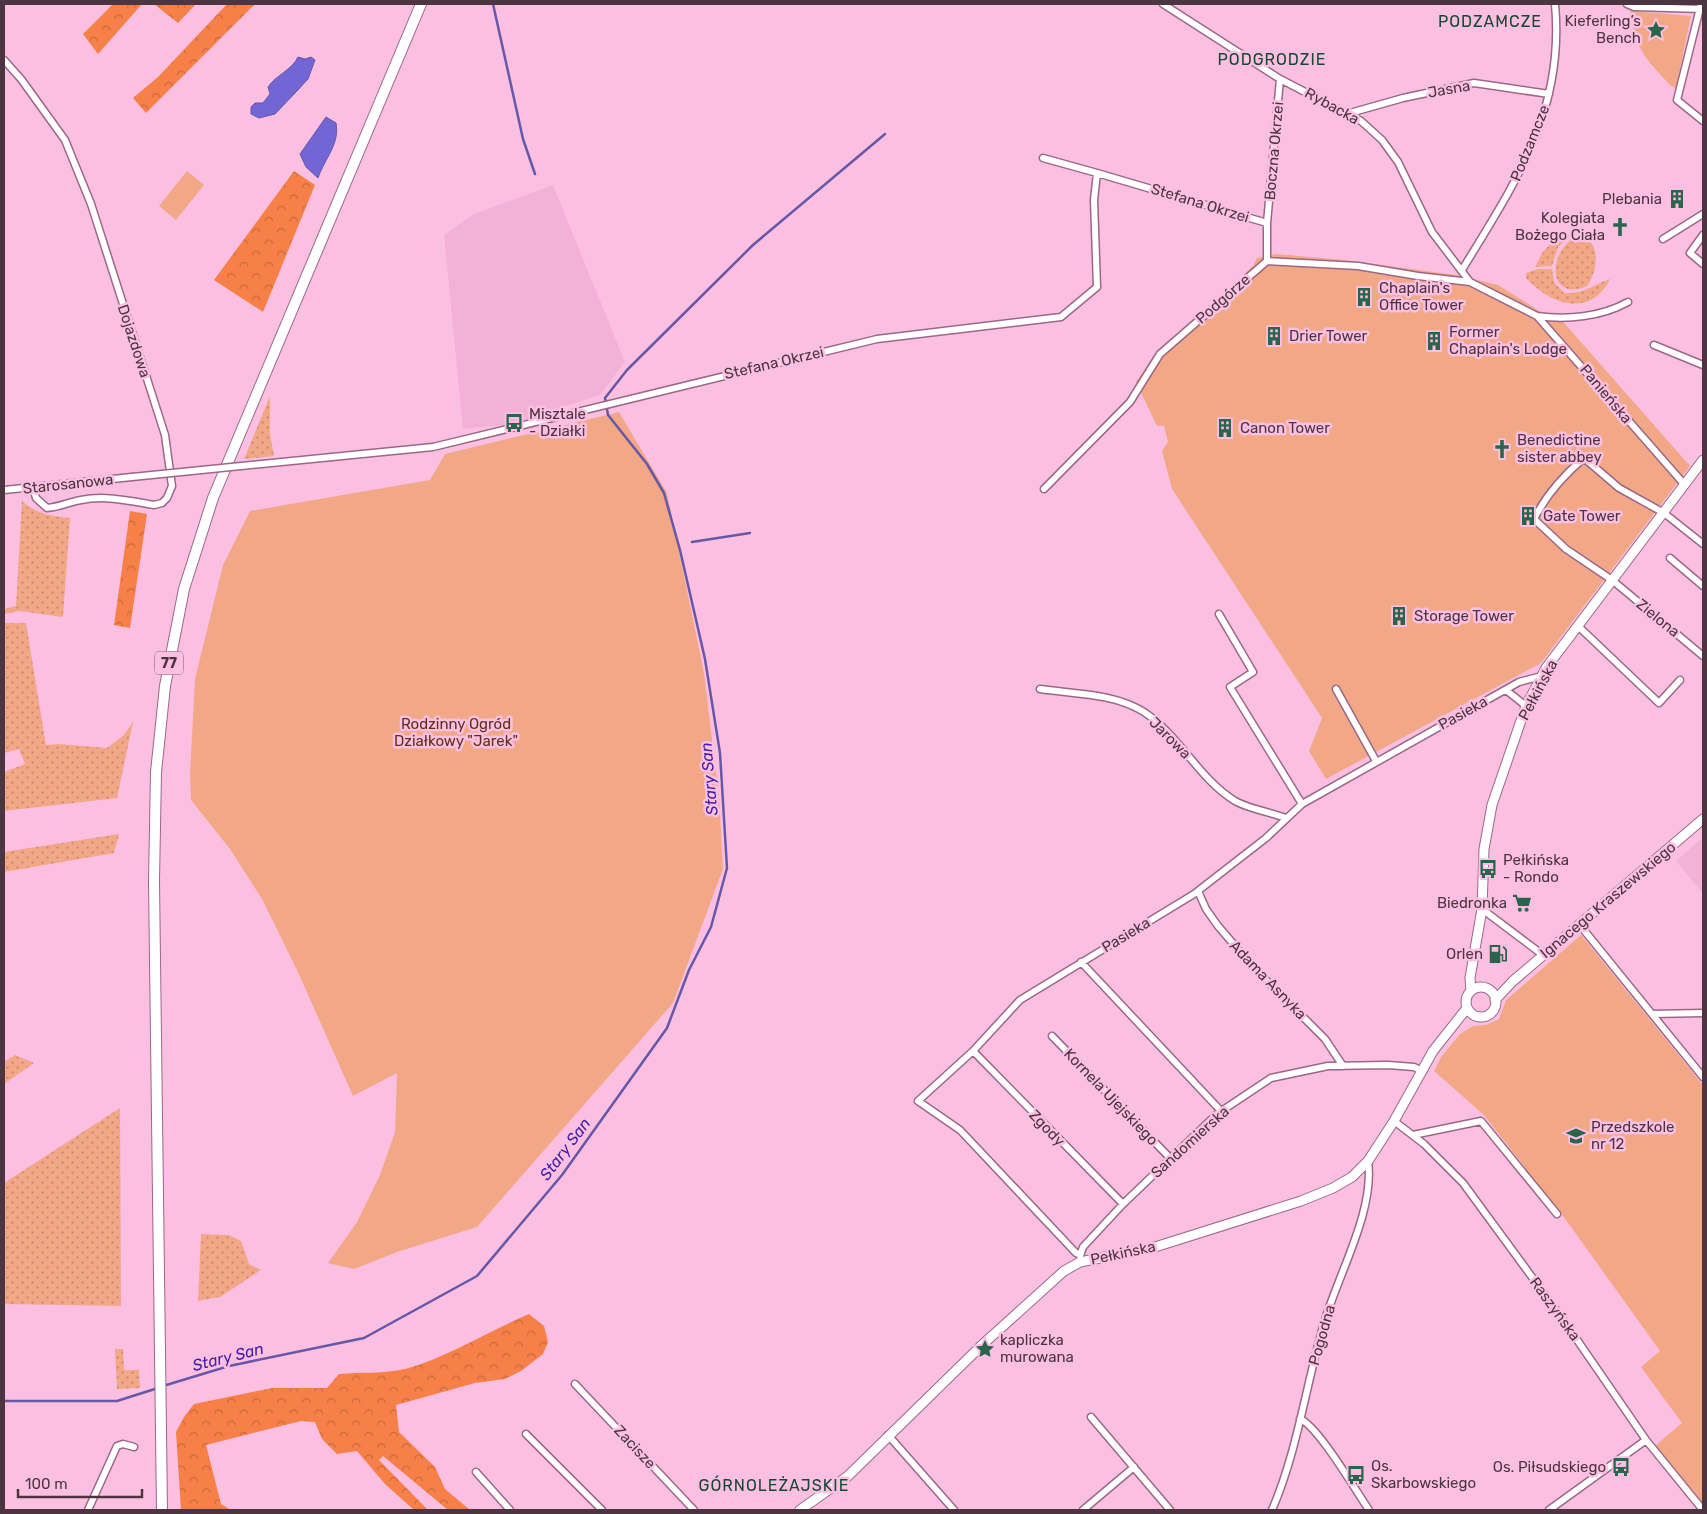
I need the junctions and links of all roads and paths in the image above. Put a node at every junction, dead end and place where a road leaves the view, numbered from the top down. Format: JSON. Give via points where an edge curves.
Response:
{"nodes":[{"id":1,"x":421,"y":4,"type":"edge"},
{"id":2,"x":1163,"y":4,"type":"edge"},
{"id":3,"x":1555,"y":4,"type":"edge"},
{"id":4,"x":1628,"y":5,"type":"edge"},
{"id":5,"x":1702,"y":7,"type":"edge"},
{"id":6,"x":4,"y":60,"type":"edge"},
{"id":7,"x":1280,"y":79,"type":"junction"},
{"id":8,"x":1549,"y":94,"type":"junction"},
{"id":9,"x":1350,"y":113,"type":"junction"},
{"id":10,"x":1703,"y":120,"type":"edge"},
{"id":11,"x":1043,"y":158,"type":"dead end"},
{"id":12,"x":1097,"y":173,"type":"junction"},
{"id":13,"x":1703,"y":214,"type":"edge"},
{"id":14,"x":1267,"y":223,"type":"junction"},
{"id":15,"x":1703,"y":235,"type":"edge"},
{"id":16,"x":1664,"y":239,"type":"dead end"},
{"id":17,"x":1267,"y":260,"type":"junction"},
{"id":18,"x":1703,"y":264,"type":"edge"},
{"id":19,"x":1462,"y":270,"type":"junction"},
{"id":20,"x":1470,"y":282,"type":"junction"},
{"id":21,"x":1628,"y":302,"type":"dead end"},
{"id":22,"x":1537,"y":316,"type":"junction"},
{"id":23,"x":1654,"y":345,"type":"dead end"},
{"id":24,"x":1703,"y":365,"type":"edge"},
{"id":25,"x":332,"y":457,"type":"joint"},
{"id":26,"x":1703,"y":460,"type":"edge"},
{"id":27,"x":1684,"y":484,"type":"junction"},
{"id":28,"x":34,"y":487,"type":"junction"},
{"id":29,"x":1044,"y":489,"type":"dead end"},
{"id":30,"x":4,"y":490,"type":"edge"},
{"id":31,"x":1664,"y":513,"type":"junction"},
{"id":32,"x":1703,"y":544,"type":"edge"},
{"id":33,"x":1670,"y":558,"type":"dead end"},
{"id":34,"x":1612,"y":580,"type":"junction"},
{"id":35,"x":1703,"y":586,"type":"edge"},
{"id":36,"x":1218,"y":614,"type":"dead end"},
{"id":37,"x":1578,"y":626,"type":"junction"},
{"id":38,"x":1703,"y":656,"type":"edge"},
{"id":39,"x":1542,"y":676,"type":"junction"},
{"id":40,"x":1680,"y":680,"type":"dead end"},
{"id":41,"x":1040,"y":689,"type":"dead end"},
{"id":42,"x":1336,"y":689,"type":"dead end"},
{"id":43,"x":1506,"y":690,"type":"junction"},
{"id":44,"x":1526,"y":706,"type":"junction"},
{"id":45,"x":1376,"y":761,"type":"junction"},
{"id":46,"x":1302,"y":804,"type":"junction"},
{"id":47,"x":1286,"y":818,"type":"junction"},
{"id":48,"x":1703,"y":819,"type":"edge"},
{"id":49,"x":1198,"y":891,"type":"junction"},
{"id":50,"x":1482,"y":909,"type":"junction"},
{"id":51,"x":1579,"y":924,"type":"junction"},
{"id":52,"x":1543,"y":955,"type":"junction"},
{"id":53,"x":1081,"y":962,"type":"junction"},
{"id":54,"x":1473,"y":963,"type":"junction"},
{"id":55,"x":1513,"y":981,"type":"junction"},
{"id":56,"x":1481,"y":988,"type":"junction"},
{"id":57,"x":1471,"y":991,"type":"junction"},
{"id":58,"x":1491,"y":991,"type":"junction"},
{"id":59,"x":1495,"y":1000,"type":"junction"},
{"id":60,"x":1467,"y":1008,"type":"junction"},
{"id":61,"x":1703,"y":1013,"type":"edge"},
{"id":62,"x":1652,"y":1014,"type":"junction"},
{"id":63,"x":1474,"y":1016,"type":"junction"},
{"id":64,"x":1451,"y":1031,"type":"junction"},
{"id":65,"x":1052,"y":1036,"type":"dead end"},
{"id":66,"x":973,"y":1051,"type":"junction"},
{"id":67,"x":1342,"y":1066,"type":"junction"},
{"id":68,"x":1422,"y":1071,"type":"junction"},
{"id":69,"x":1703,"y":1077,"type":"edge"},
{"id":70,"x":1221,"y":1112,"type":"junction"},
{"id":71,"x":1394,"y":1121,"type":"junction"},
{"id":72,"x":1413,"y":1135,"type":"junction"},
{"id":73,"x":1170,"y":1158,"type":"junction"},
{"id":74,"x":1368,"y":1161,"type":"junction"},
{"id":75,"x":1124,"y":1204,"type":"junction"},
{"id":76,"x":1557,"y":1214,"type":"dead end"},
{"id":77,"x":1080,"y":1258,"type":"junction"},
{"id":78,"x":575,"y":1384,"type":"dead end"},
{"id":79,"x":1091,"y":1417,"type":"dead end"},
{"id":80,"x":1300,"y":1419,"type":"junction"},
{"id":81,"x":526,"y":1434,"type":"dead end"},
{"id":82,"x":888,"y":1435,"type":"junction"},
{"id":83,"x":1646,"y":1440,"type":"junction"},
{"id":84,"x":134,"y":1446,"type":"dead end"},
{"id":85,"x":1134,"y":1467,"type":"junction"},
{"id":86,"x":476,"y":1472,"type":"dead end"},
{"id":87,"x":88,"y":1510,"type":"edge"},
{"id":88,"x":162,"y":1510,"type":"edge"},
{"id":89,"x":510,"y":1510,"type":"edge"},
{"id":90,"x":602,"y":1510,"type":"edge"},
{"id":91,"x":694,"y":1510,"type":"edge"},
{"id":92,"x":800,"y":1510,"type":"edge"},
{"id":93,"x":954,"y":1510,"type":"edge"},
{"id":94,"x":1083,"y":1510,"type":"edge"},
{"id":95,"x":1170,"y":1510,"type":"edge"},
{"id":96,"x":1272,"y":1510,"type":"edge"},
{"id":97,"x":1369,"y":1510,"type":"edge"},
{"id":98,"x":1549,"y":1510,"type":"edge"},
{"id":99,"x":1703,"y":1510,"type":"edge"}],
"edges":[{"from":1,"to":88,"type":"main road","number":"77","via":[[228,458],[196,548],[172,645],[160,727],[154,817]]},
{"from":2,"to":7,"type":"street","name":"Rybacka"},
{"from":3,"to":8,"type":"street","name":"Podzamcze","via":[[1555,71]]},
{"from":4,"to":5,"type":"street","via":[[1689,10]]},
{"from":5,"to":10,"type":"street","via":[[1693,29],[1677,100]]},
{"from":6,"to":28,"type":"street","name":"Dojazdowa","via":[[65,140],[91,204],[164,435],[172,486],[167,498],[154,505],[103,498],[82,500],[58,508],[47,508],[36,498]]},
{"from":7,"to":9,"type":"street","name":"Rybacka"},
{"from":7,"to":14,"type":"street","name":"Boczna Okrzei"},
{"from":8,"to":9,"type":"street","name":"Jasna","via":[[1474,83]]},
{"from":8,"to":19,"type":"street","name":"Podzamcze","via":[[1517,180]]},
{"from":9,"to":19,"type":"street","name":"Rybacka","via":[[1382,140],[1398,162],[1432,232]]},
{"from":11,"to":12,"type":"street","name":"Stefana Okrzei"},
{"from":12,"to":14,"type":"street","name":"Stefana Okrzei"},
{"from":12,"to":25,"type":"street","name":"Stefana Okrzei","via":[[1094,200],[1097,287],[1061,317],[877,339],[433,447]]},
{"from":13,"to":16,"type":"street"},
{"from":14,"to":17,"type":"street","name":"Stefana Okrzei"},
{"from":15,"to":18,"type":"street","via":[[1690,253]]},
{"from":17,"to":20,"type":"street","via":[[1358,266]]},
{"from":17,"to":29,"type":"street","name":"Podgórze","via":[[1160,354],[1130,402]]},
{"from":19,"to":20,"type":"street","name":"Rybacka"},
{"from":20,"to":22,"type":"street","name":"Panieńska"},
{"from":21,"to":22,"type":"street","via":[[1615,309],[1558,319]]},
{"from":22,"to":27,"type":"street","name":"Panieńska"},
{"from":23,"to":24,"type":"street"},
{"from":25,"to":28,"type":"street","name":"Starosanowa","bridge":true},
{"from":26,"to":27,"type":"street","name":"Pełkińska"},
{"from":27,"to":31,"type":"street","name":"Pełkińska"},
{"from":28,"to":30,"type":"street","name":"Starosanowa"},
{"from":31,"to":32,"type":"street"},
{"from":31,"to":34,"type":"street","name":"Pełkińska"},
{"from":31,"to":34,"type":"street","name":"Zielona","via":[[1619,488],[1584,458],[1543,502],[1534,519],[1566,549]]},
{"from":33,"to":35,"type":"street"},
{"from":34,"to":37,"type":"street","name":"Pełkińska"},
{"from":34,"to":38,"type":"street","name":"Zielona"},
{"from":36,"to":46,"type":"street","via":[[1252,672],[1230,686]]},
{"from":37,"to":39,"type":"street","name":"Pełkińska"},
{"from":37,"to":40,"type":"street","via":[[1659,703]]},
{"from":39,"to":43,"type":"street","name":"Pasieka","via":[[1519,682]]},
{"from":39,"to":44,"type":"street","name":"Pełkińska"},
{"from":41,"to":47,"type":"street","name":"Jarowa","via":[[1111,698],[1143,712],[1160,724],[1236,801]]},
{"from":42,"to":45,"type":"street"},
{"from":43,"to":44,"type":"street"},
{"from":43,"to":45,"type":"street","name":"Pasieka"},
{"from":44,"to":50,"type":"street","name":"Pełkińska","via":[[1492,805],[1484,849]]},
{"from":45,"to":46,"type":"street","name":"Pasieka"},
{"from":46,"to":47,"type":"street","name":"Pasieka"},
{"from":47,"to":49,"type":"street","name":"Pasieka","via":[[1266,838]]},
{"from":48,"to":51,"type":"street","name":"Ignacego Kraszewskiego"},
{"from":49,"to":53,"type":"street","name":"Pasieka"},
{"from":49,"to":67,"type":"street","name":"Adama Asnyka","via":[[1218,926],[1255,969],[1325,1039]]},
{"from":50,"to":52,"type":"street"},
{"from":50,"to":54,"type":"street","name":"Pełkińska"},
{"from":51,"to":52,"type":"street","name":"Ignacego Kraszewskiego"},
{"from":51,"to":62,"type":"street"},
{"from":52,"to":55,"type":"street","name":"Ignacego Kraszewskiego"},
{"from":53,"to":66,"type":"street","name":"Pasieka","via":[[1020,1000]]},
{"from":53,"to":70,"type":"street"},
{"from":54,"to":56,"type":"street","name":"Pełkińska"},
{"from":54,"to":57,"type":"street","name":"Pełkińska"},
{"from":55,"to":58,"type":"street","name":"Ignacego Kraszewskiego"},
{"from":55,"to":59,"type":"street","name":"Ignacego Kraszewskiego"},
{"from":56,"to":57,"type":"street"},
{"from":56,"to":58,"type":"street"},
{"from":57,"to":60,"type":"street","via":[[1466,998]]},
{"from":58,"to":59,"type":"street"},
{"from":59,"to":63,"type":"street","via":[[1490,1014]]},
{"from":60,"to":63,"type":"street"},
{"from":60,"to":64,"type":"street","name":"Pełkińska"},
{"from":61,"to":62,"type":"street"},
{"from":62,"to":69,"type":"street"},
{"from":63,"to":64,"type":"street","name":"Pełkińska"},
{"from":64,"to":68,"type":"street","name":"Pełkińska","via":[[1433,1051]]},
{"from":65,"to":73,"type":"street","name":"Kornela Ujejskiego"},
{"from":66,"to":75,"type":"street","name":"Zgody"},
{"from":66,"to":77,"type":"street","name":"Pasieka","via":[[918,1101],[960,1130]]},
{"from":67,"to":68,"type":"street","name":"Sandomierska","via":[[1388,1065],[1414,1067]]},
{"from":67,"to":70,"type":"street","name":"Sandomierska","via":[[1271,1078]]},
{"from":68,"to":71,"type":"street","name":"Pełkińska"},
{"from":70,"to":73,"type":"street","name":"Sandomierska"},
{"from":71,"to":72,"type":"street","name":"Raszyńska"},
{"from":71,"to":74,"type":"street","name":"Pełkińska"},
{"from":72,"to":76,"type":"street","via":[[1481,1120]]},
{"from":72,"to":83,"type":"street","name":"Raszyńska","via":[[1463,1183]]},
{"from":73,"to":75,"type":"street","name":"Sandomierska"},
{"from":74,"to":77,"type":"street","name":"Pełkińska","via":[[1352,1177],[1301,1201],[1155,1248]]},
{"from":74,"to":80,"type":"street","name":"Pogodna","via":[[1368,1199],[1325,1320]]},
{"from":75,"to":77,"type":"street","name":"Sandomierska","via":[[1083,1247]]},
{"from":77,"to":82,"type":"street","name":"Pełkińska","via":[[1043,1288]]},
{"from":78,"to":91,"type":"street","name":"Zacisze"},
{"from":79,"to":85,"type":"street"},
{"from":80,"to":96,"type":"street","name":"Pogodna","via":[[1290,1461]]},
{"from":80,"to":97,"type":"street","via":[[1318,1436]]},
{"from":81,"to":90,"type":"street"},
{"from":82,"to":92,"type":"street","name":"Pełkińska","via":[[848,1476]]},
{"from":82,"to":93,"type":"street"},
{"from":83,"to":98,"type":"street"},
{"from":83,"to":99,"type":"street","name":"Raszyńska"},
{"from":84,"to":87,"type":"street","via":[[117,1446]]},
{"from":85,"to":94,"type":"street"},
{"from":85,"to":95,"type":"street"},
{"from":86,"to":89,"type":"street"}]}
